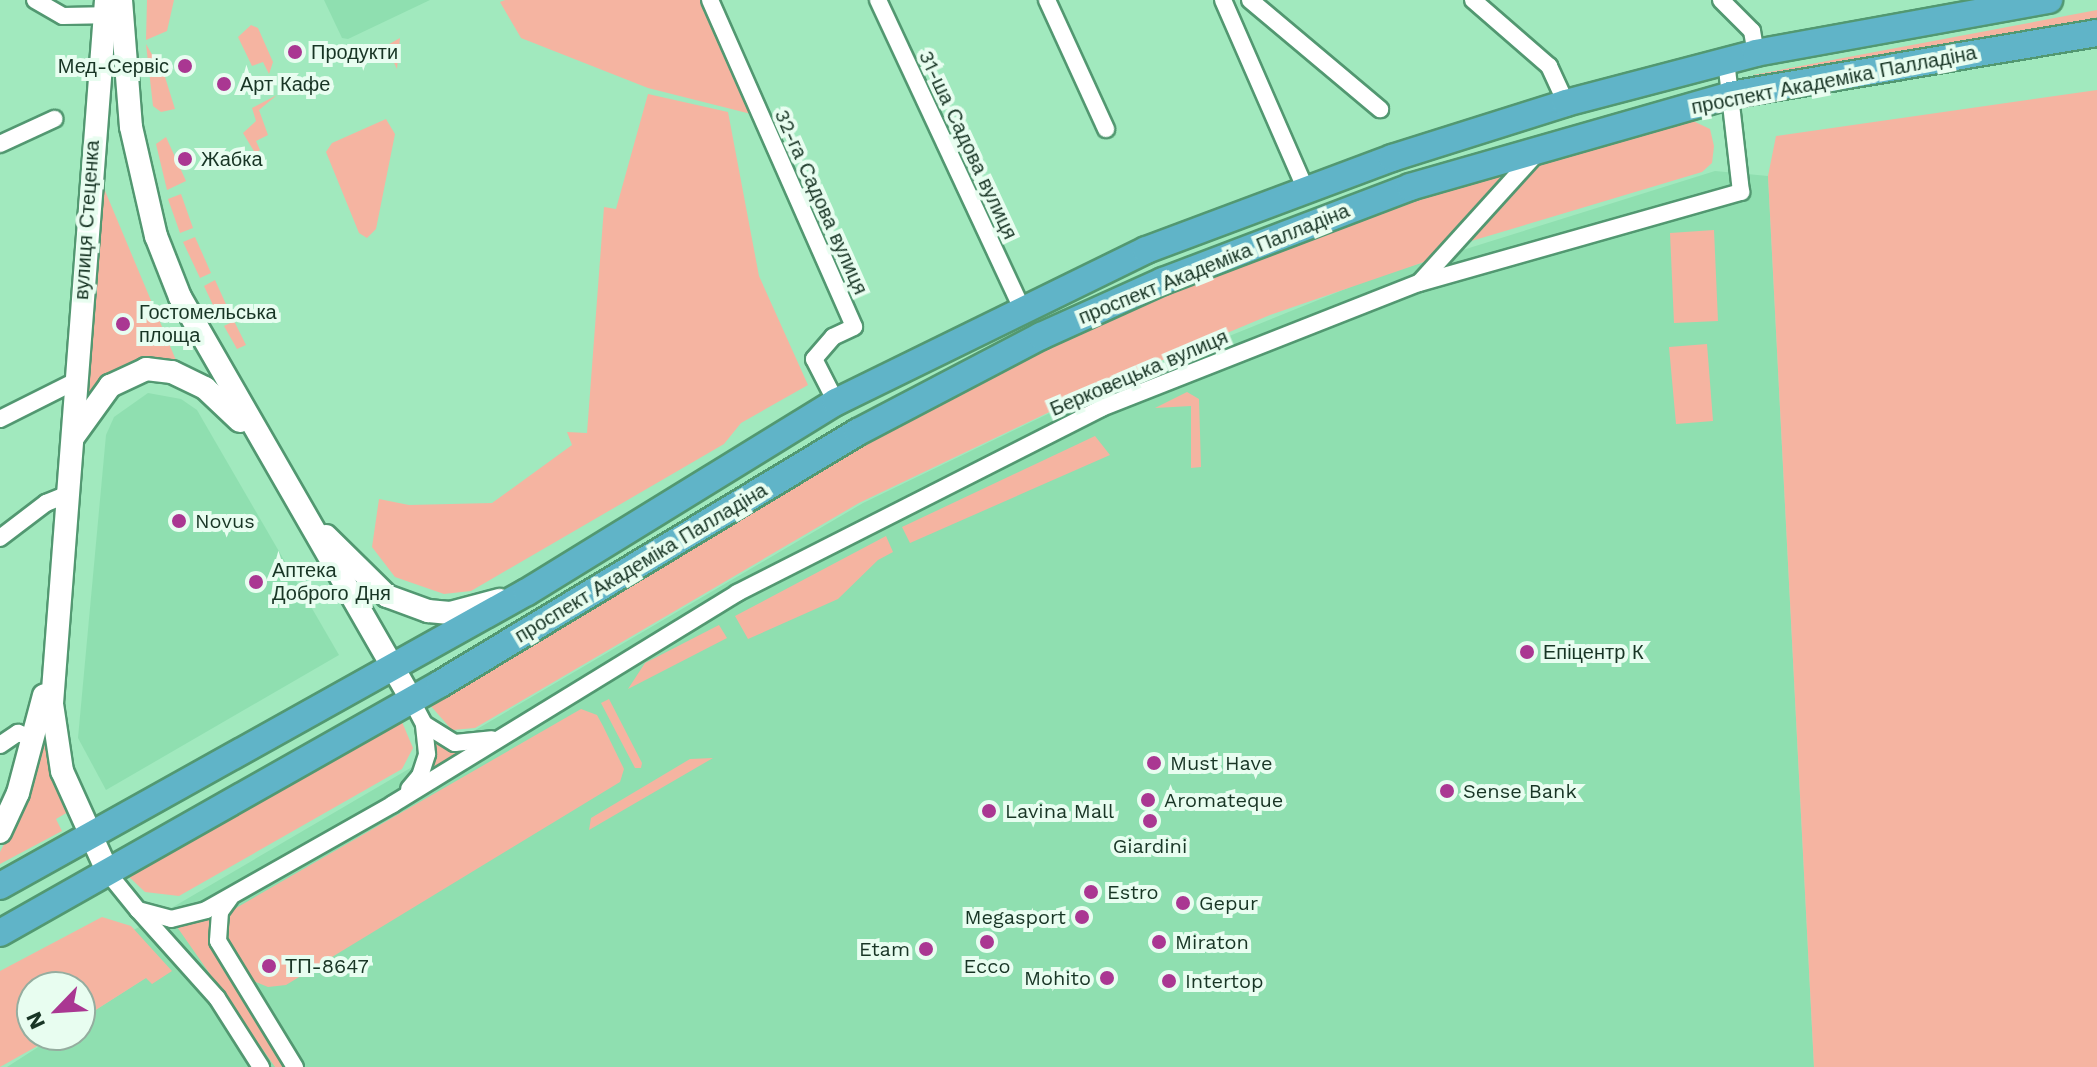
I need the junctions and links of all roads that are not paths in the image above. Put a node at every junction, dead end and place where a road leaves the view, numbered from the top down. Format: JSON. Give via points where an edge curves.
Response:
{"nodes":[{"id":1,"x":35,"y":0,"type":"edge"},
{"id":2,"x":121,"y":0,"type":"edge"},
{"id":3,"x":710,"y":0,"type":"edge"},
{"id":4,"x":878,"y":0,"type":"edge"},
{"id":5,"x":1047,"y":0,"type":"edge"},
{"id":6,"x":1223,"y":0,"type":"edge"},
{"id":7,"x":1250,"y":0,"type":"edge"},
{"id":8,"x":1473,"y":0,"type":"edge"},
{"id":9,"x":1721,"y":0,"type":"edge"},
{"id":10,"x":2049,"y":0,"type":"edge"},
{"id":11,"x":104,"y":7,"type":"edge"},
{"id":12,"x":2097,"y":33,"type":"edge"},
{"id":13,"x":1756,"y":53,"type":"junction"},
{"id":14,"x":1726,"y":61,"type":"junction"},
{"id":15,"x":1730,"y":95,"type":"junction"},
{"id":16,"x":1566,"y":103,"type":"junction"},
{"id":17,"x":1380,"y":109,"type":"dead end"},
{"id":18,"x":54,"y":119,"type":"dead end"},
{"id":19,"x":1106,"y":129,"type":"dead end"},
{"id":20,"x":0,"y":144,"type":"edge"},
{"id":21,"x":1543,"y":146,"type":"junction"},
{"id":22,"x":1305,"y":188,"type":"junction"},
{"id":23,"x":1419,"y":283,"type":"junction"},
{"id":24,"x":1021,"y":307,"type":"junction"},
{"id":25,"x":76,"y":381,"type":"junction"},
{"id":26,"x":836,"y":402,"type":"junction"},
{"id":27,"x":0,"y":419,"type":"edge"},
{"id":28,"x":256,"y":438,"type":"junction"},
{"id":29,"x":71,"y":440,"type":"junction"},
{"id":30,"x":66,"y":495,"type":"junction"},
{"id":31,"x":295,"y":503,"type":"junction"},
{"id":32,"x":0,"y":538,"type":"edge"},
{"id":33,"x":527,"y":592,"type":"junction"},
{"id":34,"x":54,"y":668,"type":"junction"},
{"id":35,"x":393,"y":669,"type":"junction"},
{"id":36,"x":418,"y":713,"type":"junction"},
{"id":37,"x":509,"y":734,"type":"junction"},
{"id":38,"x":35,"y":739,"type":"junction"},
{"id":39,"x":0,"y":745,"type":"edge"},
{"id":40,"x":393,"y":804,"type":"junction"},
{"id":41,"x":0,"y":832,"type":"edge"},
{"id":42,"x":89,"y":836,"type":"junction"},
{"id":43,"x":108,"y":873,"type":"junction"},
{"id":44,"x":0,"y":886,"type":"edge"},
{"id":45,"x":233,"y":895,"type":"junction"},
{"id":46,"x":138,"y":910,"type":"junction"},
{"id":47,"x":0,"y":933,"type":"edge"},
{"id":48,"x":261,"y":1067,"type":"edge"},
{"id":49,"x":295,"y":1067,"type":"edge"}],
"edges":[{"from":1,"to":11,"type":"street","via":[[63,16]]},
{"from":2,"to":28,"type":"main road","name":"вулиця Стеценка","via":[[131,127],[156,236],[180,297]]},
{"from":3,"to":26,"type":"street","name":"32-га Садова вулиця","via":[[854,327],[833,337],[814,359]]},
{"from":4,"to":24,"type":"street","name":"31-ша Садова вулиця"},
{"from":5,"to":19,"type":"street"},
{"from":6,"to":22,"type":"street"},
{"from":7,"to":17,"type":"street"},
{"from":8,"to":16,"type":"street","via":[[1549,66]]},
{"from":9,"to":13,"type":"street","via":[[1752,31]]},
{"from":10,"to":13,"type":"highway","name":"проспект Академіка Палладіна"},
{"from":11,"to":25,"type":"main road","name":"вулиця Стеценка"},
{"from":12,"to":15,"type":"highway","name":"проспект Академіка Палладіна"},
{"from":13,"to":14,"type":"highway","name":"проспект Академіка Палладіна"},
{"from":14,"to":15,"type":"street"},
{"from":14,"to":16,"type":"highway","name":"проспект Академіка Палладіна"},
{"from":15,"to":21,"type":"highway","name":"проспект Академіка Палладіна"},
{"from":15,"to":23,"type":"street","name":"Берковецька вулиця","via":[[1741,192]]},
{"from":16,"to":22,"type":"highway","name":"проспект Академіка Палладіна"},
{"from":18,"to":20,"type":"street"},
{"from":21,"to":23,"type":"street"},
{"from":21,"to":36,"type":"highway","name":"проспект Академіка Палладіна","via":[[1314,222],[1041,336],[858,432]]},
{"from":22,"to":24,"type":"highway","name":"проспект Академіка Палладіна","via":[[1146,250]]},
{"from":23,"to":37,"type":"street","name":"Берковецька вулиця","via":[[1088,415],[737,593]]},
{"from":24,"to":26,"type":"highway","name":"проспект Академіка Палладіна"},
{"from":25,"to":27,"type":"street"},
{"from":25,"to":29,"type":"main road","name":"вулиця Стеценка"},
{"from":26,"to":33,"type":"highway","name":"проспект Академіка Палладіна"},
{"from":28,"to":29,"type":"main road","via":[[205,388],[172,372],[146,369],[110,386]]},
{"from":28,"to":31,"type":"main road"},
{"from":29,"to":30,"type":"main road"},
{"from":30,"to":32,"type":"street"},
{"from":30,"to":34,"type":"main road"},
{"from":31,"to":33,"type":"main road","via":[[387,596],[450,613]]},
{"from":31,"to":35,"type":"main road"},
{"from":33,"to":35,"type":"highway","name":"проспект Академіка Палладіна"},
{"from":34,"to":38,"type":"main road"},
{"from":34,"to":42,"type":"main road","via":[[54,730],[62,771]]},
{"from":35,"to":36,"type":"main road"},
{"from":35,"to":42,"type":"highway"},
{"from":36,"to":37,"type":"street","name":"Берковецька вулиця","via":[[445,739],[465,744]]},
{"from":36,"to":40,"type":"street","name":"Берковецька вулиця","via":[[424,767]]},
{"from":36,"to":43,"type":"highway"},
{"from":37,"to":40,"type":"street","name":"Берковецька вулиця"},
{"from":38,"to":39,"type":"street","via":[[18,733]]},
{"from":38,"to":41,"type":"main road"},
{"from":40,"to":45,"type":"street","name":"Берковецька вулиця"},
{"from":42,"to":43,"type":"main road"},
{"from":42,"to":44,"type":"highway"},
{"from":43,"to":46,"type":"street"},
{"from":43,"to":47,"type":"highway"},
{"from":45,"to":46,"type":"street","name":"Берковецька вулиця","via":[[186,917]]},
{"from":45,"to":49,"type":"street","via":[[220,912],[218,941]]},
{"from":46,"to":48,"type":"street","via":[[217,998]]}]}
